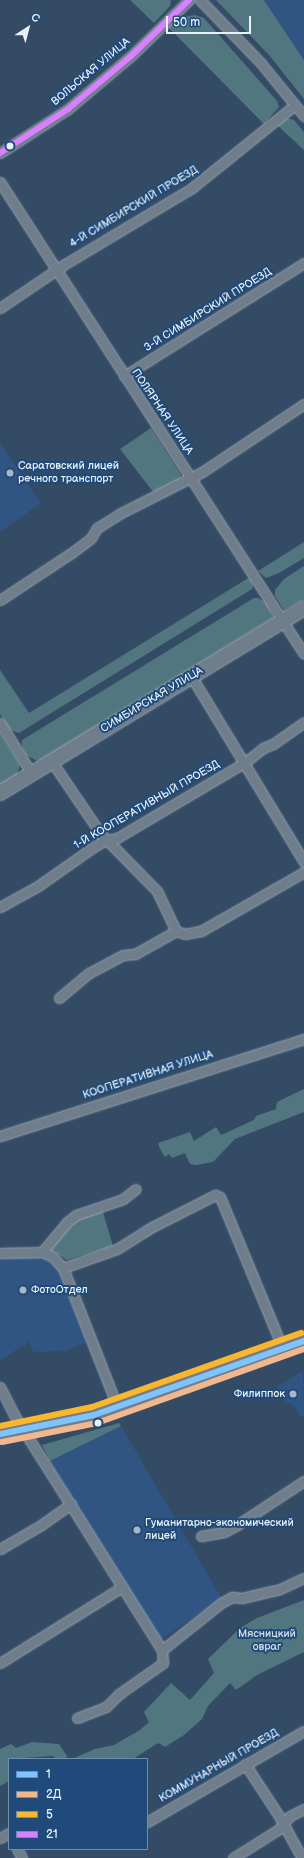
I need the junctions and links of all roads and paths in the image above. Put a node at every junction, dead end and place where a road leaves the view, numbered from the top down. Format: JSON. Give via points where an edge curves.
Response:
{"nodes":[{"id":1,"x":189,"y":0,"type":"edge"},
{"id":2,"x":200,"y":0,"type":"edge"},
{"id":3,"x":295,"y":105,"type":"junction"},
{"id":4,"x":304,"y":116,"type":"edge"},
{"id":5,"x":0,"y":153,"type":"edge"},
{"id":6,"x":0,"y":182,"type":"edge"},
{"id":7,"x":304,"y":263,"type":"edge"},
{"id":8,"x":55,"y":271,"type":"junction"},
{"id":9,"x":0,"y":308,"type":"edge"},
{"id":10,"x":124,"y":376,"type":"junction"},
{"id":11,"x":304,"y":404,"type":"edge"},
{"id":12,"x":190,"y":477,"type":"junction"},
{"id":13,"x":0,"y":600,"type":"edge"},
{"id":14,"x":304,"y":608,"type":"edge"},
{"id":15,"x":282,"y":622,"type":"junction"},
{"id":16,"x":304,"y":654,"type":"edge"},
{"id":17,"x":191,"y":676,"type":"junction"},
{"id":18,"x":0,"y":722,"type":"edge"},
{"id":19,"x":304,"y":722,"type":"edge"},
{"id":20,"x":52,"y":762,"type":"junction"},
{"id":21,"x":244,"y":762,"type":"junction"},
{"id":22,"x":32,"y":774,"type":"junction"},
{"id":23,"x":0,"y":793,"type":"edge"},
{"id":24,"x":106,"y":840,"type":"junction"},
{"id":25,"x":304,"y":862,"type":"edge"},
{"id":26,"x":304,"y":872,"type":"edge"},
{"id":27,"x":0,"y":908,"type":"edge"},
{"id":28,"x":176,"y":931,"type":"junction"},
{"id":29,"x":59,"y":998,"type":"dead end"},
{"id":30,"x":304,"y":1039,"type":"edge"},
{"id":31,"x":0,"y":1136,"type":"edge"},
{"id":32,"x":136,"y":1189,"type":"dead end"},
{"id":33,"x":42,"y":1252,"type":"junction"},
{"id":34,"x":0,"y":1253,"type":"edge"},
{"id":35,"x":63,"y":1268,"type":"junction"},
{"id":36,"x":304,"y":1341,"type":"edge"},
{"id":37,"x":283,"y":1349,"type":"junction"},
{"id":38,"x":0,"y":1387,"type":"edge"},
{"id":39,"x":118,"y":1408,"type":"junction"},
{"id":40,"x":23,"y":1428,"type":"junction"},
{"id":41,"x":0,"y":1434,"type":"edge"},
{"id":42,"x":304,"y":1481,"type":"edge"},
{"id":43,"x":71,"y":1504,"type":"junction"},
{"id":44,"x":201,"y":1536,"type":"dead end"},
{"id":45,"x":0,"y":1549,"type":"edge"},
{"id":46,"x":304,"y":1578,"type":"edge"},
{"id":47,"x":122,"y":1587,"type":"junction"},
{"id":48,"x":162,"y":1650,"type":"junction"},
{"id":49,"x":0,"y":1663,"type":"edge"},
{"id":50,"x":76,"y":1718,"type":"dead end"},
{"id":51,"x":304,"y":1731,"type":"edge"},
{"id":52,"x":245,"y":1764,"type":"junction"},
{"id":53,"x":304,"y":1809,"type":"edge"},
{"id":54,"x":148,"y":1821,"type":"edge"},
{"id":55,"x":283,"y":1822,"type":"junction"},
{"id":56,"x":233,"y":1858,"type":"edge"},
{"id":57,"x":302,"y":1858,"type":"edge"}],
"edges":[{"from":1,"to":5,"type":"street","name":"ВОЛЬСКАЯ УЛИЦА","via":[[131,56],[68,109]]},
{"from":2,"to":3,"type":"street","via":[[260,62]]},
{"from":3,"to":4,"type":"street"},
{"from":3,"to":8,"type":"street","name":"4-Й СИМБИРСКИЙ ПРОЕЗД","via":[[192,188]]},
{"from":6,"to":8,"type":"street","name":"ПОЛЯРНАЯ УЛИЦА"},
{"from":7,"to":10,"type":"street","name":"3-Й СИМБИРСКИЙ ПРОЕЗД"},
{"from":8,"to":9,"type":"street","name":"4-Й СИМБИРСКИЙ ПРОЕЗД"},
{"from":8,"to":10,"type":"street","name":"ПОЛЯРНАЯ УЛИЦА"},
{"from":10,"to":12,"type":"street","name":"ПОЛЯРНАЯ УЛИЦА"},
{"from":11,"to":12,"type":"street"},
{"from":12,"to":13,"type":"street","via":[[155,497],[145,498],[108,521],[74,551]]},
{"from":12,"to":15,"type":"street","name":"ПОЛЯРНАЯ УЛИЦА"},
{"from":14,"to":15,"type":"main road","name":"СИМБИРСКАЯ УЛИЦА"},
{"from":15,"to":16,"type":"street","name":"ПОЛЯРНАЯ УЛИЦА"},
{"from":15,"to":17,"type":"main road","name":"СИМБИРСКАЯ УЛИЦА"},
{"from":17,"to":20,"type":"main road","name":"СИМБИРСКАЯ УЛИЦА"},
{"from":17,"to":21,"type":"street"},
{"from":18,"to":22,"type":"street"},
{"from":19,"to":21,"type":"street","name":"1-Й КООПЕРАТИВНЫЙ ПРОЕЗД"},
{"from":20,"to":22,"type":"main road","name":"СИМБИРСКАЯ УЛИЦА"},
{"from":20,"to":24,"type":"street"},
{"from":21,"to":24,"type":"street","name":"1-Й КООПЕРАТИВНЫЙ ПРОЕЗД","via":[[117,838]]},
{"from":21,"to":25,"type":"street"},
{"from":22,"to":23,"type":"main road","name":"СИМБИРСКАЯ УЛИЦА"},
{"from":24,"to":27,"type":"street","name":"1-Й КООПЕРАТИВНЫЙ ПРОЕЗД","via":[[38,886]]},
{"from":24,"to":28,"type":"street","via":[[157,891]]},
{"from":26,"to":28,"type":"street","via":[[201,931],[185,934]]},
{"from":28,"to":29,"type":"street","via":[[135,954],[123,955],[89,973]]},
{"from":30,"to":31,"type":"street","name":"КООПЕРАТИВНАЯ УЛИЦА"},
{"from":32,"to":33,"type":"street","via":[[123,1199],[76,1215]]},
{"from":33,"to":34,"type":"street"},
{"from":33,"to":35,"type":"street","via":[[53,1257]]},
{"from":35,"to":37,"type":"street","via":[[117,1249],[197,1203],[215,1196],[220,1197]]},
{"from":35,"to":39,"type":"street"},
{"from":36,"to":37,"type":"main road"},
{"from":37,"to":39,"type":"main road"},
{"from":38,"to":40,"type":"street"},
{"from":39,"to":40,"type":"main road"},
{"from":40,"to":41,"type":"main road"},
{"from":40,"to":43,"type":"street"},
{"from":42,"to":44,"type":"street","via":[[224,1532]]},
{"from":43,"to":45,"type":"street"},
{"from":43,"to":47,"type":"street"},
{"from":46,"to":48,"type":"street","via":[[261,1595],[232,1597]]},
{"from":47,"to":48,"type":"street"},
{"from":47,"to":49,"type":"street"},
{"from":48,"to":50,"type":"street","via":[[163,1662],[119,1694],[106,1707]]},
{"from":51,"to":52,"type":"street","name":"КОММУНАРНЫЙ ПРОЕЗД"},
{"from":52,"to":54,"type":"street","name":"КОММУНАРНЫЙ ПРОЕЗД"},
{"from":52,"to":55,"type":"street"},
{"from":53,"to":55,"type":"street"},
{"from":55,"to":56,"type":"street","via":[[279,1829]]},
{"from":55,"to":57,"type":"street"}]}
